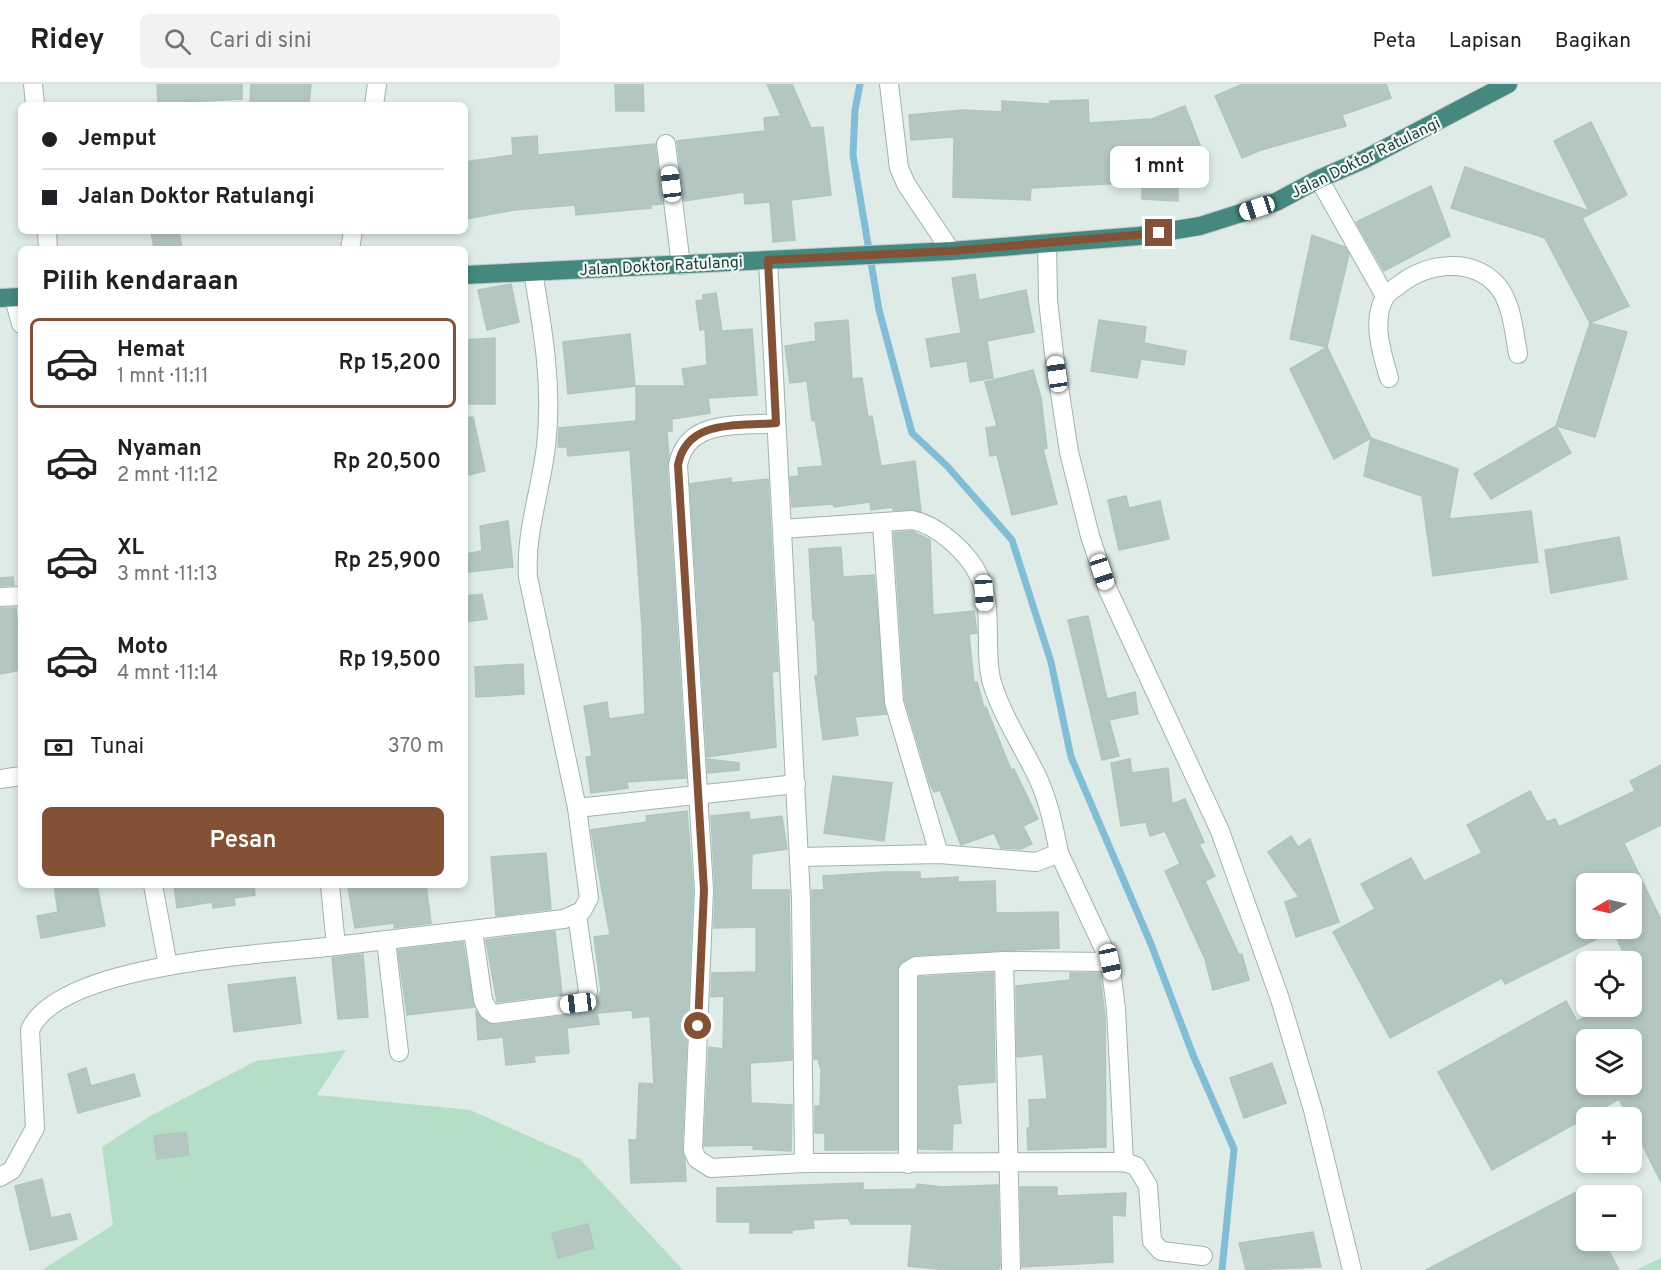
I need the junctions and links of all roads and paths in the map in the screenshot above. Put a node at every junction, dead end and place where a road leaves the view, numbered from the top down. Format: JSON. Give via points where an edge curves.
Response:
{"nodes":[{"id":1,"x":33,"y":84,"type":"edge"},
{"id":2,"x":377,"y":84,"type":"edge"},
{"id":3,"x":889,"y":84,"type":"edge"},
{"id":4,"x":1508,"y":84,"type":"edge"},
{"id":5,"x":35,"y":102,"type":"edge"},
{"id":6,"x":374,"y":102,"type":"edge"},
{"id":7,"x":666,"y":144,"type":"dead end"},
{"id":8,"x":1318,"y":179,"type":"junction"},
{"id":9,"x":1047,"y":243,"type":"junction"},
{"id":10,"x":951,"y":251,"type":"junction"},
{"id":11,"x":768,"y":260,"type":"junction"},
{"id":12,"x":681,"y":265,"type":"junction"},
{"id":13,"x":533,"y":272,"type":"junction"},
{"id":14,"x":468,"y":275,"type":"edge"},
{"id":15,"x":1385,"y":296,"type":"junction"},
{"id":16,"x":12,"y":298,"type":"edge"},
{"id":17,"x":18,"y":315,"type":"edge"},
{"id":18,"x":1518,"y":354,"type":"dead end"},
{"id":19,"x":1389,"y":378,"type":"dead end"},
{"id":20,"x":776,"y":423,"type":"junction"},
{"id":21,"x":882,"y":523,"type":"junction"},
{"id":22,"x":782,"y":529,"type":"junction"},
{"id":23,"x":18,"y":596,"type":"edge"},
{"id":24,"x":0,"y":597,"type":"edge"},
{"id":25,"x":18,"y":776,"type":"edge"},
{"id":26,"x":0,"y":779,"type":"edge"},
{"id":27,"x":796,"y":784,"type":"junction"},
{"id":28,"x":698,"y":795,"type":"junction"},
{"id":29,"x":577,"y":808,"type":"junction"},
{"id":30,"x":1059,"y":853,"type":"junction"},
{"id":31,"x":939,"y":854,"type":"junction"},
{"id":32,"x":800,"y":857,"type":"junction"},
{"id":33,"x":154,"y":888,"type":"edge"},
{"id":34,"x":330,"y":888,"type":"edge"},
{"id":35,"x":577,"y":915,"type":"junction"},
{"id":36,"x":473,"y":930,"type":"junction"},
{"id":37,"x":386,"y":941,"type":"junction"},
{"id":38,"x":336,"y":946,"type":"junction"},
{"id":39,"x":1004,"y":961,"type":"junction"},
{"id":40,"x":1110,"y":962,"type":"junction"},
{"id":41,"x":168,"y":966,"type":"junction"},
{"id":42,"x":399,"y":1052,"type":"dead end"},
{"id":43,"x":1125,"y":1162,"type":"junction"},
{"id":44,"x":804,"y":1163,"type":"junction"},
{"id":45,"x":908,"y":1164,"type":"junction"},
{"id":46,"x":1011,"y":1164,"type":"junction"},
{"id":47,"x":0,"y":1177,"type":"edge"},
{"id":48,"x":1203,"y":1257,"type":"dead end"},
{"id":49,"x":1011,"y":1270,"type":"edge"},
{"id":50,"x":1352,"y":1270,"type":"edge"}],
"edges":[{"from":1,"to":5,"type":"street"},
{"from":2,"to":6,"type":"street"},
{"from":3,"to":10,"type":"street","via":[[899,168]]},
{"from":4,"to":8,"type":"highway","name":"Jalan Doktor Ratulangi","via":[[1365,159]]},
{"from":7,"to":12,"type":"street"},
{"from":8,"to":9,"type":"highway","name":"Jalan Doktor Ratulangi","via":[[1276,202],[1200,226],[1138,236]]},
{"from":8,"to":15,"type":"street"},
{"from":9,"to":10,"type":"highway","name":"Jalan Doktor Ratulangi"},
{"from":9,"to":50,"type":"street","via":[[1048,300],[1059,387],[1069,452],[1090,536],[1108,590],[1220,831],[1280,999],[1313,1110]]},
{"from":10,"to":11,"type":"highway","name":"Jalan Doktor Ratulangi"},
{"from":11,"to":12,"type":"highway","name":"Jalan Doktor Ratulangi"},
{"from":11,"to":20,"type":"street"},
{"from":12,"to":13,"type":"highway","name":"Jalan Doktor Ratulangi"},
{"from":13,"to":14,"type":"highway","name":"Jalan Doktor Ratulangi"},
{"from":13,"to":29,"type":"street","via":[[547,351],[548,407],[542,478],[528,546],[528,578]]},
{"from":15,"to":18,"type":"street","via":[[1412,275],[1444,266],[1472,267],[1497,285],[1511,314]]},
{"from":15,"to":19,"type":"street","via":[[1378,325]]},
{"from":16,"to":17,"type":"street"},
{"from":20,"to":22,"type":"street"},
{"from":20,"to":28,"type":"street","via":[[703,430],[681,450],[678,465]]},
{"from":21,"to":22,"type":"street"},
{"from":21,"to":30,"type":"street","via":[[912,520],[939,531],[980,578],[987,658],[998,702],[1038,776]]},
{"from":21,"to":31,"type":"street","via":[[894,702]]},
{"from":22,"to":27,"type":"street"},
{"from":23,"to":24,"type":"street"},
{"from":25,"to":26,"type":"street"},
{"from":27,"to":28,"type":"street"},
{"from":27,"to":32,"type":"street"},
{"from":28,"to":29,"type":"street"},
{"from":28,"to":44,"type":"street","via":[[704,890],[693,1150],[697,1160],[711,1168]]},
{"from":29,"to":35,"type":"street","via":[[589,890],[586,904]]},
{"from":30,"to":31,"type":"street","via":[[1036,862]]},
{"from":30,"to":40,"type":"street"},
{"from":31,"to":32,"type":"street"},
{"from":32,"to":44,"type":"street"},
{"from":33,"to":41,"type":"street"},
{"from":34,"to":38,"type":"street"},
{"from":35,"to":36,"type":"street"},
{"from":35,"to":36,"type":"street","via":[[588,991],[586,999],[578,1003],[494,1014],[488,1010],[483,1000]]},
{"from":36,"to":37,"type":"street"},
{"from":37,"to":38,"type":"street"},
{"from":37,"to":42,"type":"street"},
{"from":38,"to":41,"type":"street"},
{"from":39,"to":40,"type":"street"},
{"from":39,"to":45,"type":"street","via":[[916,966],[908,971]]},
{"from":39,"to":46,"type":"street"},
{"from":40,"to":43,"type":"street"},
{"from":41,"to":47,"type":"street","via":[[85,987],[65,997],[32,1024],[28,1036],[35,1128],[12,1170]]},
{"from":43,"to":46,"type":"street"},
{"from":43,"to":48,"type":"street","via":[[1136,1166],[1148,1186],[1152,1240],[1156,1247]]},
{"from":44,"to":45,"type":"street"},
{"from":45,"to":46,"type":"street"},
{"from":46,"to":49,"type":"street"}]}
